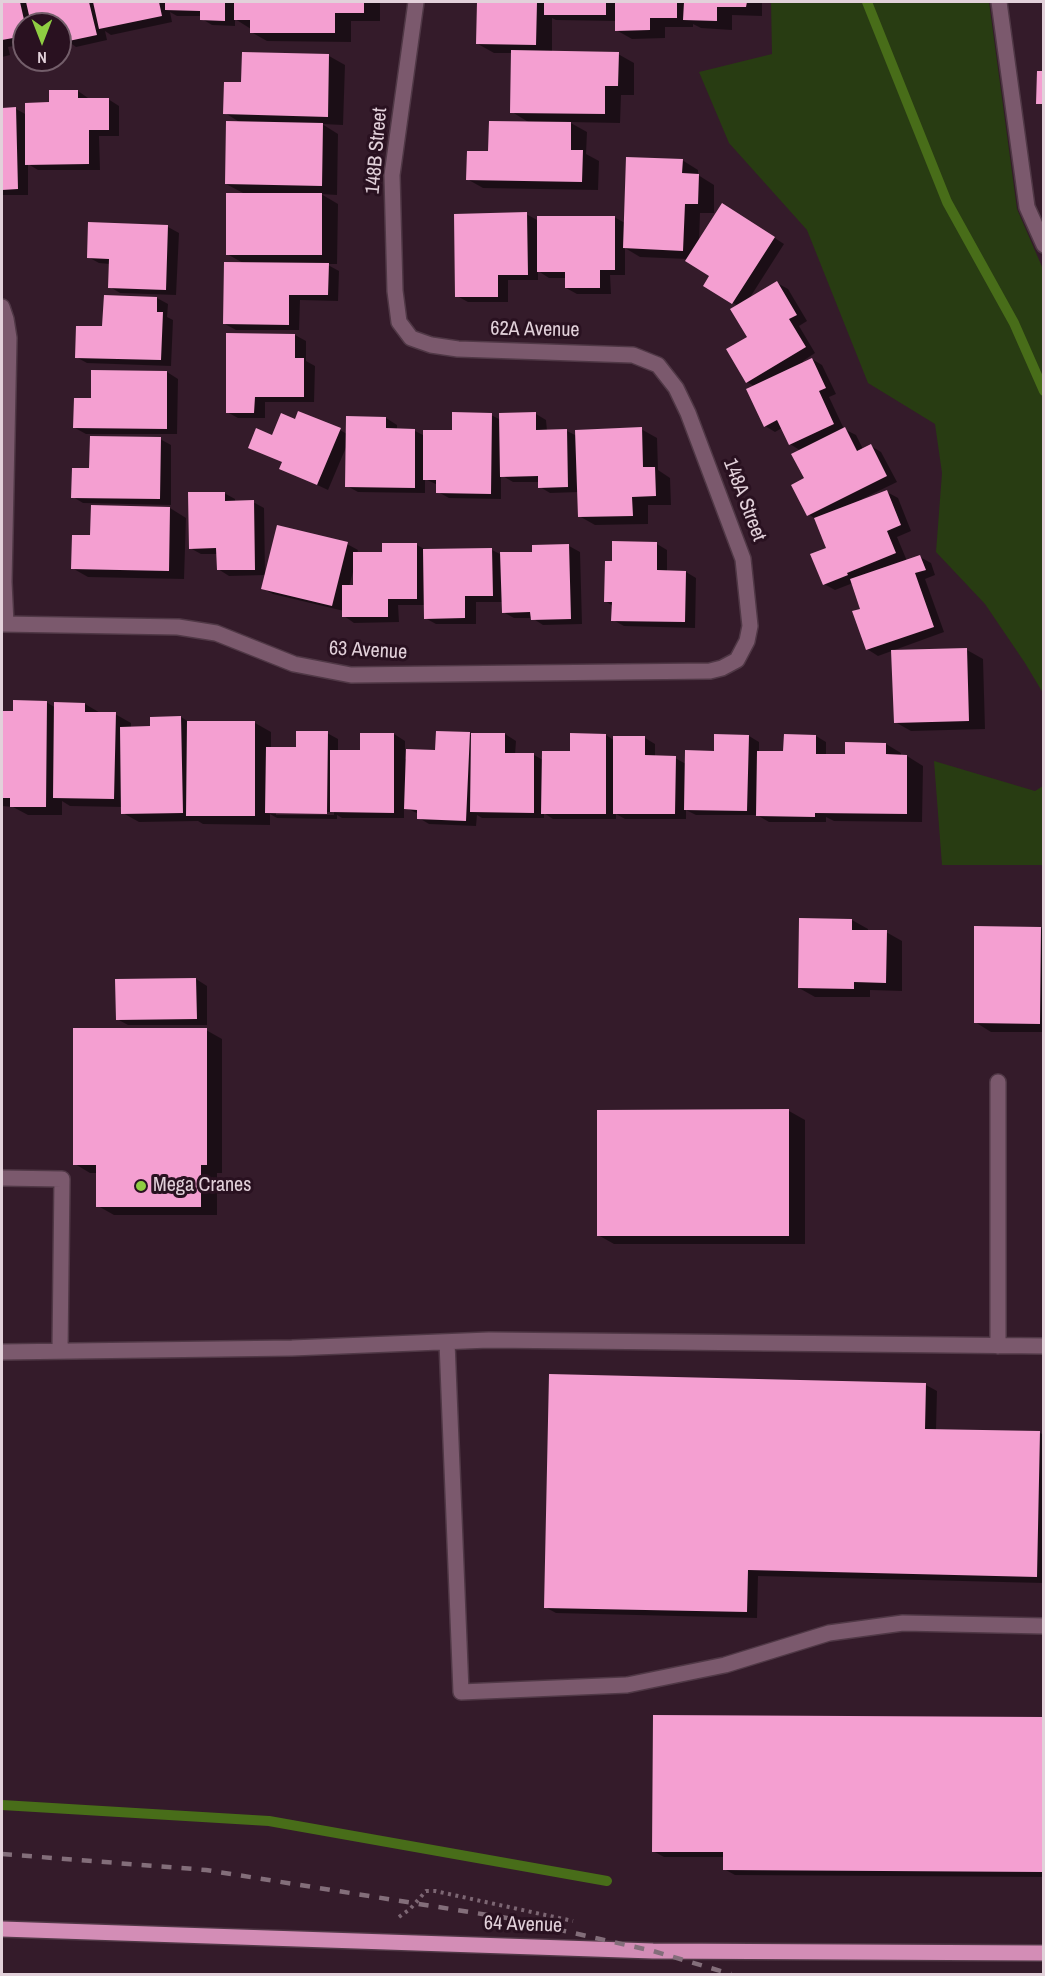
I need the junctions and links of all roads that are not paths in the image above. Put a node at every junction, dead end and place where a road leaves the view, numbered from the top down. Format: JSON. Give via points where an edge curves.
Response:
{"nodes":[{"id":1,"x":416,"y":2,"type":"edge"},
{"id":2,"x":999,"y":2,"type":"edge"},
{"id":3,"x":1044,"y":245,"type":"edge"},
{"id":4,"x":2,"y":307,"type":"edge"},
{"id":5,"x":411,"y":338,"type":"joint"},
{"id":6,"x":658,"y":365,"type":"joint"},
{"id":7,"x":4,"y":624,"type":"edge"},
{"id":8,"x":737,"y":660,"type":"joint"},
{"id":9,"x":998,"y":1082,"type":"dead end"},
{"id":10,"x":2,"y":1178,"type":"edge"},
{"id":11,"x":447,"y":1342,"type":"junction"},
{"id":12,"x":998,"y":1346,"type":"junction"},
{"id":13,"x":1044,"y":1346,"type":"edge"},
{"id":14,"x":60,"y":1351,"type":"junction"},
{"id":15,"x":2,"y":1352,"type":"edge"},
{"id":16,"x":1044,"y":1626,"type":"edge"},
{"id":17,"x":2,"y":1929,"type":"edge"},
{"id":18,"x":1044,"y":1953,"type":"edge"}],
"edges":[{"from":1,"to":5,"type":"street","name":"148B Street","via":[[392,175],[395,291],[399,322]]},
{"from":2,"to":3,"type":"street","via":[[1027,207]]},
{"from":4,"to":7,"type":"street","via":[[9,338]]},
{"from":5,"to":6,"type":"street","name":"62A Avenue","via":[[458,350],[633,355]]},
{"from":6,"to":8,"type":"street","name":"148A Street","via":[[676,388],[688,413],[743,559],[750,626]]},
{"from":7,"to":8,"type":"street","name":"63 Avenue","via":[[178,627],[216,633],[294,664],[351,675],[710,671]]},
{"from":9,"to":12,"type":"street"},
{"from":10,"to":14,"type":"street","via":[[62,1179]]},
{"from":11,"to":12,"type":"street"},
{"from":11,"to":14,"type":"street"},
{"from":11,"to":16,"type":"street","via":[[461,1692],[627,1685],[725,1665],[829,1633],[903,1623]]},
{"from":12,"to":13,"type":"street"},
{"from":14,"to":15,"type":"street"},
{"from":17,"to":18,"type":"main road","name":"64 Avenue","via":[[653,1951]]}]}
